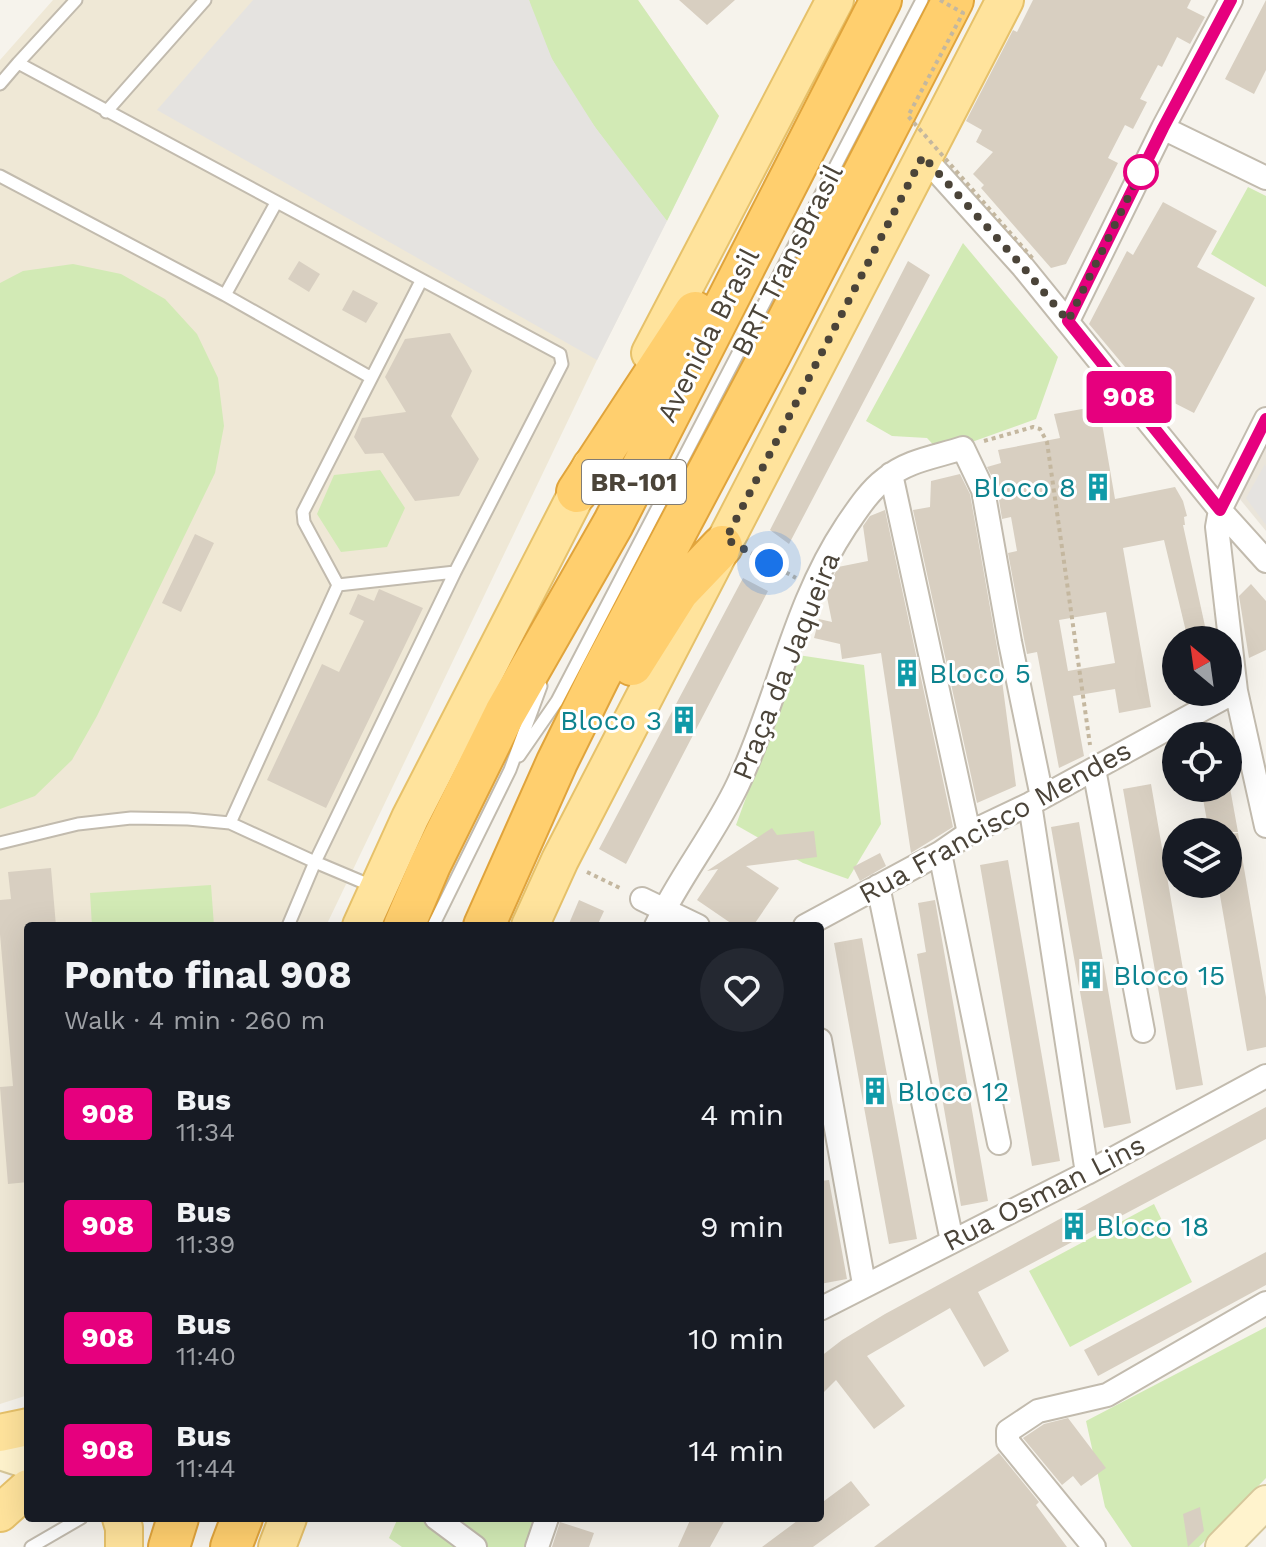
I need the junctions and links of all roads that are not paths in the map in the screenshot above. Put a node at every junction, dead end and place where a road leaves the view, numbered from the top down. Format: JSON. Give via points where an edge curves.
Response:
{"nodes":[{"id":1,"x":76,"y":0,"type":"edge"},
{"id":2,"x":205,"y":0,"type":"edge"},
{"id":3,"x":835,"y":0,"type":"edge"},
{"id":4,"x":881,"y":0,"type":"edge"},
{"id":5,"x":922,"y":0,"type":"edge"},
{"id":6,"x":953,"y":0,"type":"edge"},
{"id":7,"x":1005,"y":0,"type":"edge"},
{"id":8,"x":1231,"y":0,"type":"edge"},
{"id":9,"x":18,"y":63,"type":"junction"},
{"id":10,"x":0,"y":84,"type":"edge"},
{"id":11,"x":106,"y":112,"type":"junction"},
{"id":12,"x":1163,"y":128,"type":"junction"},
{"id":13,"x":811,"y":135,"type":"junction"},
{"id":14,"x":923,"y":156,"type":"junction"},
{"id":15,"x":0,"y":176,"type":"edge"},
{"id":16,"x":1266,"y":178,"type":"edge"},
{"id":17,"x":276,"y":203,"type":"junction"},
{"id":18,"x":421,"y":281,"type":"junction"},
{"id":19,"x":225,"y":295,"type":"junction"},
{"id":20,"x":1068,"y":321,"type":"junction"},
{"id":21,"x":729,"y":325,"type":"dead end"},
{"id":22,"x":370,"y":377,"type":"junction"},
{"id":23,"x":1266,"y":419,"type":"edge"},
{"id":24,"x":891,"y":474,"type":"junction"},
{"id":25,"x":577,"y":492,"type":"junction"},
{"id":26,"x":1220,"y":510,"type":"junction"},
{"id":27,"x":724,"y":542,"type":"junction"},
{"id":28,"x":1266,"y":561,"type":"edge"},
{"id":29,"x":605,"y":565,"type":"dead end"},
{"id":30,"x":455,"y":572,"type":"junction"},
{"id":31,"x":338,"y":585,"type":"junction"},
{"id":32,"x":1228,"y":626,"type":"edge"},
{"id":33,"x":546,"y":678,"type":"dead end"},
{"id":34,"x":1209,"y":706,"type":"edge"},
{"id":35,"x":1239,"y":706,"type":"edge"},
{"id":36,"x":1094,"y":769,"type":"junction"},
{"id":37,"x":510,"y":770,"type":"junction"},
{"id":38,"x":1036,"y":800,"type":"junction"},
{"id":39,"x":230,"y":823,"type":"junction"},
{"id":40,"x":1266,"y":826,"type":"edge"},
{"id":41,"x":969,"y":833,"type":"junction"},
{"id":42,"x":0,"y":843,"type":"edge"},
{"id":43,"x":940,"y":853,"type":"junction"},
{"id":44,"x":315,"y":862,"type":"junction"},
{"id":45,"x":878,"y":886,"type":"junction"},
{"id":46,"x":377,"y":888,"type":"junction"},
{"id":47,"x":642,"y":899,"type":"road end"},
{"id":48,"x":660,"y":918,"type":"edge"},
{"id":49,"x":290,"y":922,"type":"edge"},
{"id":50,"x":363,"y":922,"type":"edge"},
{"id":51,"x":406,"y":922,"type":"edge"},
{"id":52,"x":435,"y":922,"type":"edge"},
{"id":53,"x":486,"y":922,"type":"edge"},
{"id":54,"x":486,"y":922,"type":"edge"},
{"id":55,"x":532,"y":922,"type":"edge"},
{"id":56,"x":812,"y":922,"type":"edge"},
{"id":57,"x":1143,"y":1031,"type":"dead end"},
{"id":58,"x":824,"y":1062,"type":"edge"},
{"id":59,"x":1266,"y":1076,"type":"edge"},
{"id":60,"x":999,"y":1143,"type":"dead end"},
{"id":61,"x":1087,"y":1173,"type":"junction"},
{"id":62,"x":952,"y":1241,"type":"junction"},
{"id":63,"x":864,"y":1284,"type":"junction"},
{"id":64,"x":1266,"y":1303,"type":"edge"},
{"id":65,"x":824,"y":1307,"type":"edge"},
{"id":66,"x":24,"y":1428,"type":"edge"},
{"id":67,"x":0,"y":1433,"type":"edge"},
{"id":68,"x":0,"y":1453,"type":"edge"},
{"id":69,"x":24,"y":1461,"type":"edge"},
{"id":70,"x":24,"y":1492,"type":"edge"},
{"id":71,"x":1266,"y":1502,"type":"edge"},
{"id":72,"x":0,"y":1513,"type":"edge"},
{"id":73,"x":74,"y":1522,"type":"edge"},
{"id":74,"x":122,"y":1522,"type":"edge"},
{"id":75,"x":177,"y":1522,"type":"edge"},
{"id":76,"x":240,"y":1522,"type":"edge"},
{"id":77,"x":266,"y":1522,"type":"edge"},
{"id":78,"x":286,"y":1522,"type":"edge"},
{"id":79,"x":441,"y":1522,"type":"edge"},
{"id":80,"x":546,"y":1522,"type":"edge"},
{"id":81,"x":31,"y":1547,"type":"edge"},
{"id":82,"x":124,"y":1547,"type":"edge"},
{"id":83,"x":169,"y":1547,"type":"edge"},
{"id":84,"x":231,"y":1547,"type":"edge"},
{"id":85,"x":258,"y":1547,"type":"edge"},
{"id":86,"x":277,"y":1547,"type":"edge"},
{"id":87,"x":475,"y":1547,"type":"edge"},
{"id":88,"x":537,"y":1547,"type":"edge"},
{"id":89,"x":1094,"y":1547,"type":"edge"},
{"id":90,"x":1222,"y":1547,"type":"edge"}],
"edges":[{"from":1,"to":9,"type":"lane"},
{"from":2,"to":11,"type":"lane"},
{"from":3,"to":25,"type":"main road","name":"Avenida Brasil"},
{"from":4,"to":13,"type":"highway","name":"Avenida Brasil","number":"BR-101"},
{"from":5,"to":37,"type":"lane","name":"BRT TransBrasil","via":[[557,701]]},
{"from":6,"to":53,"type":"highway","number":"BR-101","via":[[600,675]]},
{"from":7,"to":14,"type":"main road"},
{"from":8,"to":12,"type":"street"},
{"from":9,"to":10,"type":"lane"},
{"from":9,"to":11,"type":"lane"},
{"from":11,"to":17,"type":"lane"},
{"from":12,"to":16,"type":"street"},
{"from":12,"to":20,"type":"street"},
{"from":13,"to":25,"type":"highway"},
{"from":13,"to":51,"type":"highway","name":"Avenida Brasil","number":"BR-101","via":[[613,524],[505,713]]},
{"from":14,"to":20,"type":"street"},
{"from":14,"to":27,"type":"main road"},
{"from":15,"to":19,"type":"lane"},
{"from":17,"to":18,"type":"lane"},
{"from":17,"to":19,"type":"lane"},
{"from":18,"to":22,"type":"lane"},
{"from":18,"to":30,"type":"lane","via":[[560,354],[562,364]]},
{"from":19,"to":22,"type":"lane"},
{"from":20,"to":26,"type":"street"},
{"from":21,"to":29,"type":"lane","name":"BRT TransBrasil"},
{"from":22,"to":31,"type":"lane","via":[[303,512]]},
{"from":23,"to":26,"type":"street"},
{"from":24,"to":38,"type":"street","name":"Praça da Jaqueira","via":[[915,461],[963,448],[972,461],[983,490]]},
{"from":24,"to":41,"type":"street"},
{"from":24,"to":48,"type":"street","name":"Praça da Jaqueira","via":[[831,549],[738,785]]},
{"from":25,"to":46,"type":"main road","name":"Avenida Brasil"},
{"from":26,"to":28,"type":"street"},
{"from":26,"to":32,"type":"street","via":[[1218,549]]},
{"from":27,"to":54,"type":"highway","via":[[678,592],[640,651]]},
{"from":27,"to":55,"type":"main road"},
{"from":30,"to":31,"type":"lane"},
{"from":30,"to":44,"type":"lane"},
{"from":31,"to":39,"type":"lane"},
{"from":33,"to":37,"type":"lane","name":"BRT TransBrasil"},
{"from":34,"to":36,"type":"street","name":"Rua Francisco Mendes"},
{"from":35,"to":40,"type":"street"},
{"from":36,"to":38,"type":"street","name":"Rua Francisco Mendes"},
{"from":36,"to":57,"type":"street"},
{"from":37,"to":52,"type":"lane","name":"BRT TransBrasil"},
{"from":38,"to":41,"type":"street","name":"Rua Francisco Mendes"},
{"from":38,"to":61,"type":"street"},
{"from":39,"to":42,"type":"lane","via":[[131,818],[78,824]]},
{"from":39,"to":44,"type":"lane"},
{"from":41,"to":43,"type":"street","name":"Rua Francisco Mendes"},
{"from":43,"to":45,"type":"street","name":"Rua Francisco Mendes"},
{"from":43,"to":60,"type":"street"},
{"from":44,"to":46,"type":"lane"},
{"from":44,"to":49,"type":"lane"},
{"from":45,"to":56,"type":"street","name":"Rua Francisco Mendes"},
{"from":45,"to":62,"type":"street"},
{"from":46,"to":50,"type":"main road","name":"Avenida Brasil"},
{"from":47,"to":48,"type":"street"},
{"from":58,"to":63,"type":"street"},
{"from":59,"to":61,"type":"street","name":"Rua Osman Lins"},
{"from":61,"to":62,"type":"street","name":"Rua Osman Lins"},
{"from":62,"to":63,"type":"street","name":"Rua Osman Lins"},
{"from":63,"to":65,"type":"street","name":"Rua Osman Lins"},
{"from":64,"to":89,"type":"street","via":[[1129,1384],[1092,1400],[1038,1411],[1008,1431],[1008,1442]]},
{"from":66,"to":67,"type":"main road"},
{"from":68,"to":69,"type":"street"},
{"from":70,"to":72,"type":"main road"},
{"from":71,"to":90,"type":"street"},
{"from":73,"to":81,"type":"lane"},
{"from":74,"to":82,"type":"main road"},
{"from":75,"to":83,"type":"highway"},
{"from":76,"to":84,"type":"highway"},
{"from":77,"to":85,"type":"highway"},
{"from":78,"to":86,"type":"main road"},
{"from":79,"to":87,"type":"street"},
{"from":80,"to":88,"type":"street"}]}
